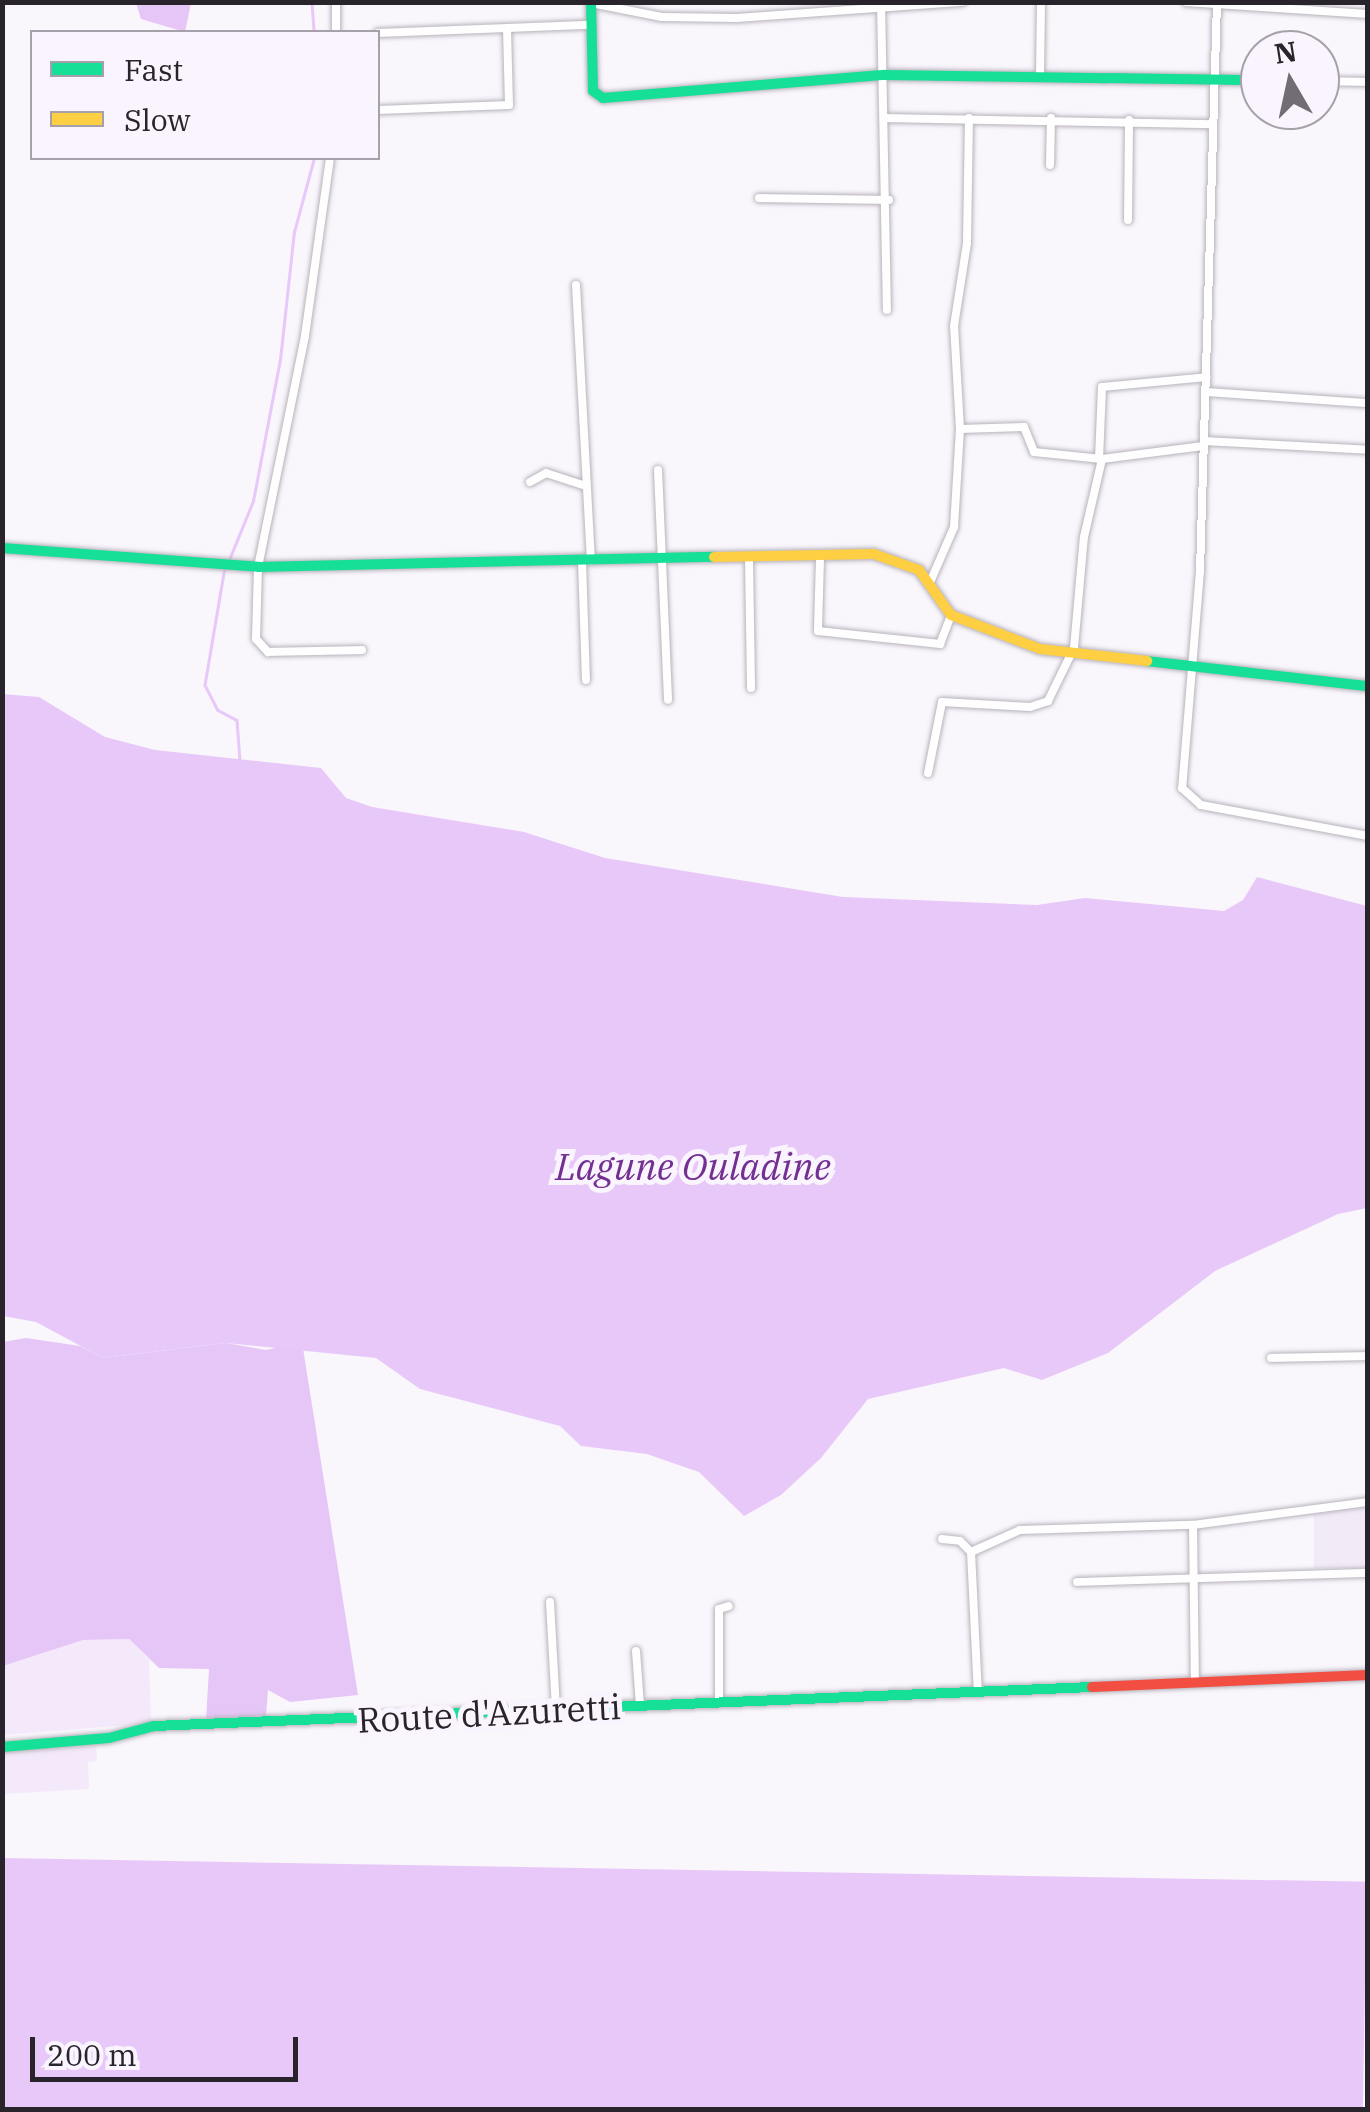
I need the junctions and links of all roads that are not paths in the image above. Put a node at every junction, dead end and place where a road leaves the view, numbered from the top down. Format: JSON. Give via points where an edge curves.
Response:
{"nodes":[{"id":1,"x":336,"y":2,"type":"edge"},
{"id":2,"x":962,"y":2,"type":"edge"},
{"id":3,"x":1041,"y":2,"type":"edge"},
{"id":4,"x":1186,"y":2,"type":"edge"},
{"id":5,"x":591,"y":3,"type":"edge"},
{"id":6,"x":1217,"y":3,"type":"edge"},
{"id":7,"x":882,"y":6,"type":"edge"},
{"id":8,"x":1368,"y":14,"type":"edge"},
{"id":9,"x":591,"y":26,"type":"junction"},
{"id":10,"x":507,"y":28,"type":"junction"},
{"id":11,"x":336,"y":30,"type":"edge"},
{"id":12,"x":380,"y":33,"type":"edge"},
{"id":13,"x":885,"y":75,"type":"junction"},
{"id":14,"x":1040,"y":75,"type":"junction"},
{"id":15,"x":1212,"y":79,"type":"junction"},
{"id":16,"x":1240,"y":80,"type":"edge"},
{"id":17,"x":1340,"y":81,"type":"edge"},
{"id":18,"x":1368,"y":82,"type":"edge"},
{"id":19,"x":380,"y":110,"type":"edge"},
{"id":20,"x":888,"y":118,"type":"junction"},
{"id":21,"x":969,"y":118,"type":"junction"},
{"id":22,"x":1050,"y":118,"type":"junction"},
{"id":23,"x":1130,"y":120,"type":"junction"},
{"id":24,"x":1210,"y":124,"type":"junction"},
{"id":25,"x":330,"y":160,"type":"edge"},
{"id":26,"x":1050,"y":165,"type":"dead end"},
{"id":27,"x":759,"y":198,"type":"dead end"},
{"id":28,"x":889,"y":200,"type":"junction"},
{"id":29,"x":1128,"y":220,"type":"dead end"},
{"id":30,"x":576,"y":285,"type":"dead end"},
{"id":31,"x":887,"y":310,"type":"dead end"},
{"id":32,"x":1207,"y":377,"type":"junction"},
{"id":33,"x":1207,"y":392,"type":"junction"},
{"id":34,"x":1365,"y":404,"type":"edge"},
{"id":35,"x":960,"y":428,"type":"junction"},
{"id":36,"x":1204,"y":444,"type":"junction"},
{"id":37,"x":1368,"y":450,"type":"edge"},
{"id":38,"x":1100,"y":459,"type":"junction"},
{"id":39,"x":658,"y":470,"type":"dead end"},
{"id":40,"x":530,"y":482,"type":"dead end"},
{"id":41,"x":586,"y":486,"type":"junction"},
{"id":42,"x":2,"y":548,"type":"edge"},
{"id":43,"x":820,"y":558,"type":"junction"},
{"id":44,"x":662,"y":559,"type":"junction"},
{"id":45,"x":750,"y":559,"type":"junction"},
{"id":46,"x":587,"y":561,"type":"junction"},
{"id":47,"x":258,"y":567,"type":"junction"},
{"id":48,"x":931,"y":580,"type":"junction"},
{"id":49,"x":951,"y":615,"type":"junction"},
{"id":50,"x":1074,"y":648,"type":"junction"},
{"id":51,"x":362,"y":650,"type":"dead end"},
{"id":52,"x":1195,"y":669,"type":"junction"},
{"id":53,"x":586,"y":680,"type":"dead end"},
{"id":54,"x":1368,"y":686,"type":"edge"},
{"id":55,"x":751,"y":688,"type":"dead end"},
{"id":56,"x":668,"y":700,"type":"dead end"},
{"id":57,"x":928,"y":773,"type":"dead end"},
{"id":58,"x":1368,"y":836,"type":"edge"},
{"id":59,"x":1368,"y":1356,"type":"edge"},
{"id":60,"x":1272,"y":1358,"type":"dead end"},
{"id":61,"x":1368,"y":1502,"type":"edge"},
{"id":62,"x":1193,"y":1525,"type":"junction"},
{"id":63,"x":942,"y":1540,"type":"dead end"},
{"id":64,"x":971,"y":1552,"type":"junction"},
{"id":65,"x":1368,"y":1573,"type":"edge"},
{"id":66,"x":1192,"y":1578,"type":"junction"},
{"id":67,"x":1077,"y":1582,"type":"dead end"},
{"id":68,"x":550,"y":1602,"type":"dead end"},
{"id":69,"x":729,"y":1606,"type":"dead end"},
{"id":70,"x":636,"y":1651,"type":"dead end"},
{"id":71,"x":1368,"y":1675,"type":"edge"},
{"id":72,"x":1195,"y":1682,"type":"junction"},
{"id":73,"x":978,"y":1693,"type":"junction"},
{"id":74,"x":719,"y":1702,"type":"junction"},
{"id":75,"x":640,"y":1705,"type":"junction"},
{"id":76,"x":556,"y":1710,"type":"junction"},
{"id":77,"x":2,"y":1747,"type":"edge"}],
"edges":[{"from":1,"to":11,"type":"street"},
{"from":2,"to":7,"type":"street"},
{"from":3,"to":14,"type":"street"},
{"from":4,"to":6,"type":"street"},
{"from":5,"to":7,"type":"street","via":[[662,16],[737,18]]},
{"from":5,"to":9,"type":"street"},
{"from":6,"to":8,"type":"street"},
{"from":6,"to":15,"type":"street"},
{"from":7,"to":13,"type":"street"},
{"from":9,"to":10,"type":"street"},
{"from":9,"to":13,"type":"street","via":[[593,90],[603,98]]},
{"from":10,"to":12,"type":"street"},
{"from":10,"to":19,"type":"street","via":[[510,105]]},
{"from":13,"to":14,"type":"street"},
{"from":13,"to":20,"type":"street"},
{"from":14,"to":15,"type":"street"},
{"from":15,"to":16,"type":"street"},
{"from":15,"to":24,"type":"street"},
{"from":17,"to":18,"type":"street"},
{"from":20,"to":21,"type":"street"},
{"from":20,"to":28,"type":"street"},
{"from":21,"to":22,"type":"street"},
{"from":21,"to":35,"type":"street","via":[[967,244],[954,326]]},
{"from":22,"to":23,"type":"street"},
{"from":22,"to":26,"type":"street"},
{"from":23,"to":24,"type":"street"},
{"from":23,"to":29,"type":"street"},
{"from":24,"to":32,"type":"street"},
{"from":25,"to":47,"type":"street","via":[[305,336]]},
{"from":27,"to":28,"type":"street"},
{"from":28,"to":31,"type":"street"},
{"from":30,"to":41,"type":"street"},
{"from":32,"to":33,"type":"street"},
{"from":32,"to":38,"type":"street","via":[[1102,387]]},
{"from":33,"to":34,"type":"street"},
{"from":33,"to":36,"type":"street"},
{"from":35,"to":38,"type":"street","via":[[1024,428],[1034,452]]},
{"from":35,"to":48,"type":"street","via":[[954,527]]},
{"from":36,"to":37,"type":"street"},
{"from":36,"to":38,"type":"street"},
{"from":36,"to":52,"type":"street"},
{"from":38,"to":50,"type":"street","via":[[1084,536]]},
{"from":39,"to":44,"type":"street"},
{"from":40,"to":41,"type":"street","via":[[546,473]]},
{"from":41,"to":46,"type":"street"},
{"from":42,"to":47,"type":"street"},
{"from":43,"to":45,"type":"street"},
{"from":43,"to":48,"type":"street","via":[[881,556]]},
{"from":43,"to":49,"type":"street","via":[[818,631],[940,644]]},
{"from":44,"to":45,"type":"street"},
{"from":44,"to":46,"type":"street"},
{"from":44,"to":56,"type":"street"},
{"from":45,"to":55,"type":"street"},
{"from":46,"to":47,"type":"street"},
{"from":46,"to":53,"type":"street"},
{"from":47,"to":51,"type":"street","via":[[258,647],[291,654]]},
{"from":48,"to":49,"type":"street"},
{"from":49,"to":50,"type":"street","via":[[1040,649]]},
{"from":50,"to":52,"type":"street"},
{"from":50,"to":57,"type":"street","via":[[1042,706],[942,702]]},
{"from":52,"to":54,"type":"street"},
{"from":52,"to":58,"type":"street","via":[[1182,764],[1186,797],[1224,811]]},
{"from":59,"to":60,"type":"street"},
{"from":61,"to":62,"type":"street"},
{"from":62,"to":64,"type":"street","via":[[1030,1528]]},
{"from":62,"to":66,"type":"street"},
{"from":63,"to":64,"type":"street","via":[[960,1541]]},
{"from":64,"to":73,"type":"street"},
{"from":65,"to":66,"type":"street"},
{"from":66,"to":67,"type":"street"},
{"from":66,"to":72,"type":"street"},
{"from":68,"to":76,"type":"street"},
{"from":69,"to":74,"type":"street","via":[[719,1609]]},
{"from":70,"to":75,"type":"street"},
{"from":71,"to":72,"type":"street","name":"Route d'Azuretti"},
{"from":72,"to":73,"type":"street","name":"Route d'Azuretti"},
{"from":73,"to":74,"type":"street","name":"Route d'Azuretti"},
{"from":74,"to":75,"type":"street","name":"Route d'Azuretti"},
{"from":75,"to":76,"type":"street","name":"Route d'Azuretti"},
{"from":76,"to":77,"type":"street","name":"Route d'Azuretti","via":[[154,1726],[108,1738]]}]}
